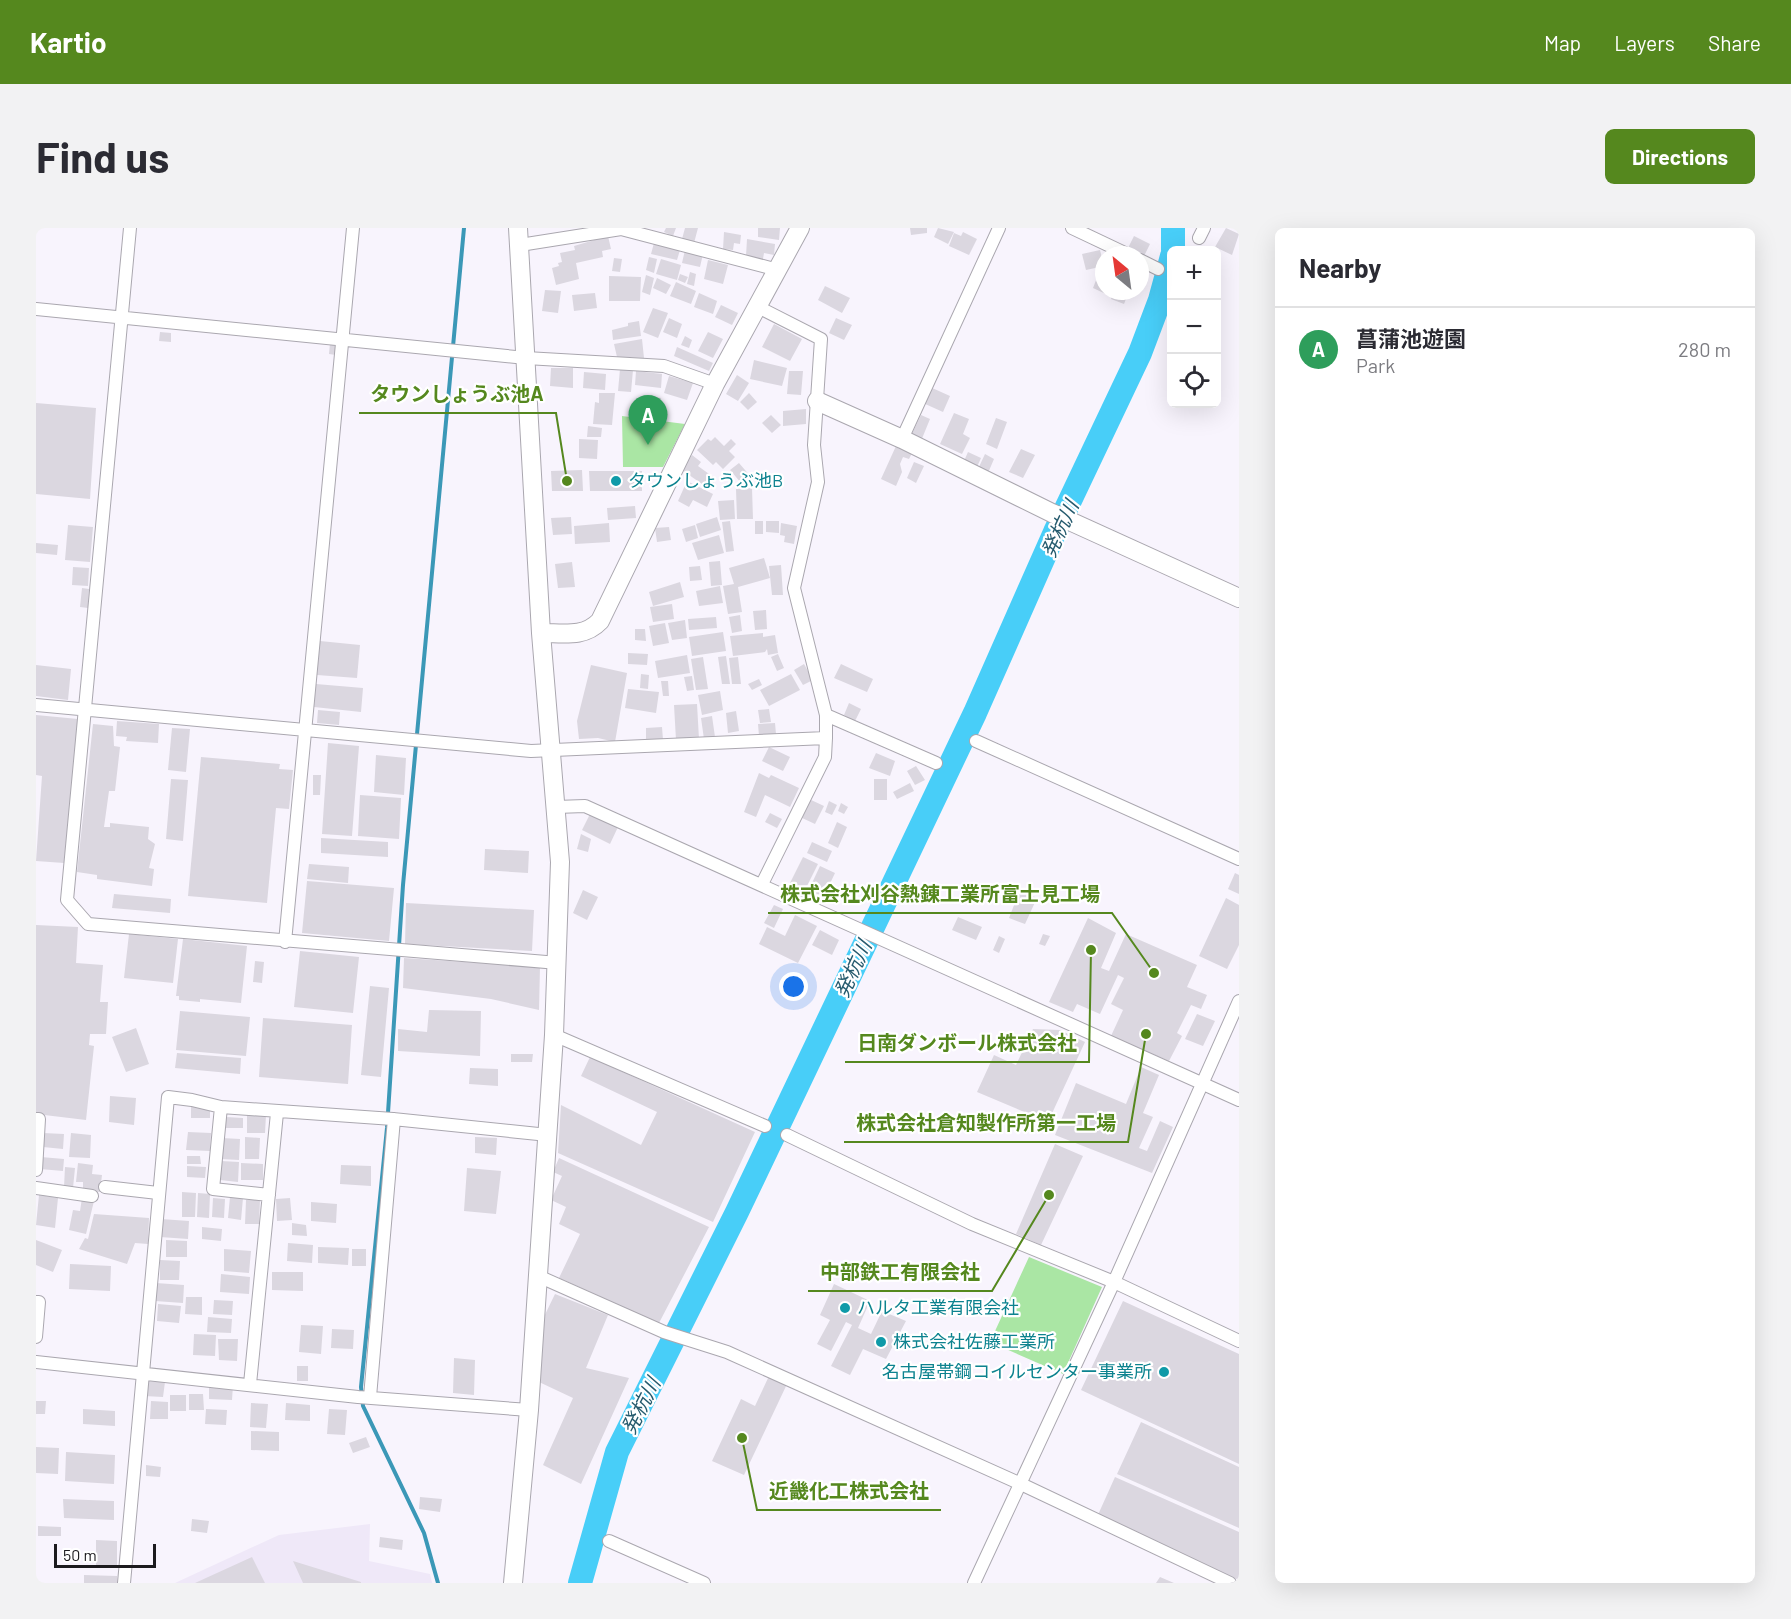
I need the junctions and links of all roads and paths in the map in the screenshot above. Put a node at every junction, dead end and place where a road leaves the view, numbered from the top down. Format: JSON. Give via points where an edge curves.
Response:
{"nodes":[{"id":1,"x":130,"y":228,"type":"edge"},
{"id":2,"x":353,"y":228,"type":"edge"},
{"id":3,"x":800,"y":228,"type":"edge"},
{"id":4,"x":999,"y":228,"type":"edge"},
{"id":5,"x":1072,"y":228,"type":"edge"},
{"id":6,"x":573,"y":232,"type":"edge"},
{"id":7,"x":519,"y":237,"type":"edge"},
{"id":8,"x":1110,"y":246,"type":"edge"},
{"id":9,"x":1149,"y":264,"type":"edge"},
{"id":10,"x":1158,"y":269,"type":"dead end"},
{"id":11,"x":778,"y":270,"type":"junction"},
{"id":12,"x":756,"y":306,"type":"junction"},
{"id":13,"x":36,"y":309,"type":"edge"},
{"id":14,"x":122,"y":318,"type":"junction"},
{"id":15,"x":343,"y":338,"type":"junction"},
{"id":16,"x":526,"y":358,"type":"junction"},
{"id":17,"x":715,"y":384,"type":"junction"},
{"id":18,"x":817,"y":401,"type":"junction"},
{"id":19,"x":902,"y":439,"type":"junction"},
{"id":20,"x":1239,"y":598,"type":"edge"},
{"id":21,"x":541,"y":633,"type":"junction"},
{"id":22,"x":36,"y":705,"type":"edge"},
{"id":23,"x":86,"y":711,"type":"junction"},
{"id":24,"x":826,"y":715,"type":"junction"},
{"id":25,"x":306,"y":731,"type":"junction"},
{"id":26,"x":826,"y":738,"type":"junction"},
{"id":27,"x":976,"y":741,"type":"dead end"},
{"id":28,"x":550,"y":750,"type":"junction"},
{"id":29,"x":936,"y":763,"type":"dead end"},
{"id":30,"x":556,"y":807,"type":"junction"},
{"id":31,"x":1239,"y":860,"type":"edge"},
{"id":32,"x":762,"y":884,"type":"junction"},
{"id":33,"x":285,"y":942,"type":"junction"},
{"id":34,"x":558,"y":963,"type":"junction"},
{"id":35,"x":1239,"y":1001,"type":"edge"},
{"id":36,"x":554,"y":1035,"type":"junction"},
{"id":37,"x":1202,"y":1082,"type":"junction"},
{"id":38,"x":1239,"y":1100,"type":"edge"},
{"id":39,"x":222,"y":1107,"type":"junction"},
{"id":40,"x":277,"y":1113,"type":"junction"},
{"id":41,"x":36,"y":1119,"type":"edge"},
{"id":42,"x":389,"y":1119,"type":"junction"},
{"id":43,"x":765,"y":1126,"type":"dead end"},
{"id":44,"x":548,"y":1135,"type":"junction"},
{"id":45,"x":787,"y":1135,"type":"dead end"},
{"id":46,"x":36,"y":1170,"type":"edge"},
{"id":47,"x":105,"y":1187,"type":"dead end"},
{"id":48,"x":36,"y":1188,"type":"edge"},
{"id":49,"x":158,"y":1193,"type":"junction"},
{"id":50,"x":268,"y":1195,"type":"junction"},
{"id":51,"x":92,"y":1196,"type":"dead end"},
{"id":52,"x":538,"y":1276,"type":"junction"},
{"id":53,"x":1114,"y":1282,"type":"junction"},
{"id":54,"x":36,"y":1302,"type":"edge"},
{"id":55,"x":36,"y":1337,"type":"edge"},
{"id":56,"x":1239,"y":1341,"type":"edge"},
{"id":57,"x":36,"y":1362,"type":"edge"},
{"id":58,"x":142,"y":1372,"type":"junction"},
{"id":59,"x":250,"y":1384,"type":"junction"},
{"id":60,"x":364,"y":1397,"type":"junction"},
{"id":61,"x":529,"y":1410,"type":"junction"},
{"id":62,"x":1021,"y":1484,"type":"junction"},
{"id":63,"x":609,"y":1541,"type":"dead end"},
{"id":64,"x":124,"y":1583,"type":"edge"},
{"id":65,"x":513,"y":1583,"type":"edge"},
{"id":66,"x":704,"y":1583,"type":"edge"},
{"id":67,"x":974,"y":1583,"type":"edge"},
{"id":68,"x":1230,"y":1583,"type":"edge"}],
"edges":[{"from":1,"to":14,"type":"street"},
{"from":2,"to":15,"type":"street"},
{"from":3,"to":11,"type":"street"},
{"from":4,"to":19,"type":"street"},
{"from":5,"to":8,"type":"street"},
{"from":6,"to":7,"type":"street"},
{"from":6,"to":11,"type":"street","via":[[621,229]]},
{"from":7,"to":16,"type":"street"},
{"from":9,"to":10,"type":"street"},
{"from":11,"to":12,"type":"street"},
{"from":12,"to":17,"type":"street"},
{"from":12,"to":18,"type":"street","via":[[821,339]]},
{"from":13,"to":14,"type":"street"},
{"from":14,"to":15,"type":"street"},
{"from":14,"to":23,"type":"street"},
{"from":15,"to":16,"type":"street"},
{"from":15,"to":25,"type":"street"},
{"from":16,"to":17,"type":"street","via":[[664,366]]},
{"from":16,"to":21,"type":"street"},
{"from":17,"to":21,"type":"street","via":[[600,621],[582,633]]},
{"from":18,"to":19,"type":"street"},
{"from":18,"to":24,"type":"street","via":[[814,445],[818,482],[794,588]]},
{"from":19,"to":20,"type":"street","via":[[1073,523]]},
{"from":21,"to":28,"type":"street"},
{"from":22,"to":23,"type":"street"},
{"from":23,"to":25,"type":"street"},
{"from":23,"to":33,"type":"street","via":[[67,900],[88,924]]},
{"from":24,"to":26,"type":"street"},
{"from":24,"to":29,"type":"street"},
{"from":25,"to":28,"type":"street"},
{"from":25,"to":33,"type":"street"},
{"from":26,"to":28,"type":"street"},
{"from":26,"to":32,"type":"street","via":[[825,757]]},
{"from":27,"to":31,"type":"street"},
{"from":28,"to":30,"type":"street"},
{"from":30,"to":32,"type":"street","via":[[585,806]]},
{"from":30,"to":34,"type":"street","via":[[560,862]]},
{"from":32,"to":37,"type":"street"},
{"from":33,"to":34,"type":"street"},
{"from":34,"to":36,"type":"street"},
{"from":35,"to":37,"type":"street"},
{"from":36,"to":43,"type":"street"},
{"from":36,"to":44,"type":"street"},
{"from":37,"to":38,"type":"street"},
{"from":37,"to":53,"type":"street"},
{"from":39,"to":40,"type":"street"},
{"from":39,"to":49,"type":"street","via":[[168,1097]]},
{"from":39,"to":50,"type":"street","via":[[213,1189]]},
{"from":40,"to":42,"type":"street"},
{"from":40,"to":50,"type":"street"},
{"from":41,"to":46,"type":"street"},
{"from":42,"to":44,"type":"street"},
{"from":42,"to":60,"type":"street"},
{"from":44,"to":52,"type":"street"},
{"from":45,"to":53,"type":"street","via":[[972,1224]]},
{"from":47,"to":49,"type":"street"},
{"from":48,"to":51,"type":"street"},
{"from":49,"to":58,"type":"street"},
{"from":50,"to":59,"type":"street"},
{"from":52,"to":61,"type":"street"},
{"from":52,"to":62,"type":"street","via":[[664,1332],[727,1352]]},
{"from":53,"to":56,"type":"street"},
{"from":53,"to":62,"type":"street"},
{"from":54,"to":55,"type":"street"},
{"from":57,"to":58,"type":"street"},
{"from":58,"to":59,"type":"street"},
{"from":58,"to":64,"type":"street"},
{"from":59,"to":60,"type":"street"},
{"from":60,"to":61,"type":"street"},
{"from":61,"to":65,"type":"street"},
{"from":62,"to":67,"type":"street"},
{"from":62,"to":68,"type":"street"},
{"from":63,"to":66,"type":"street"}]}
